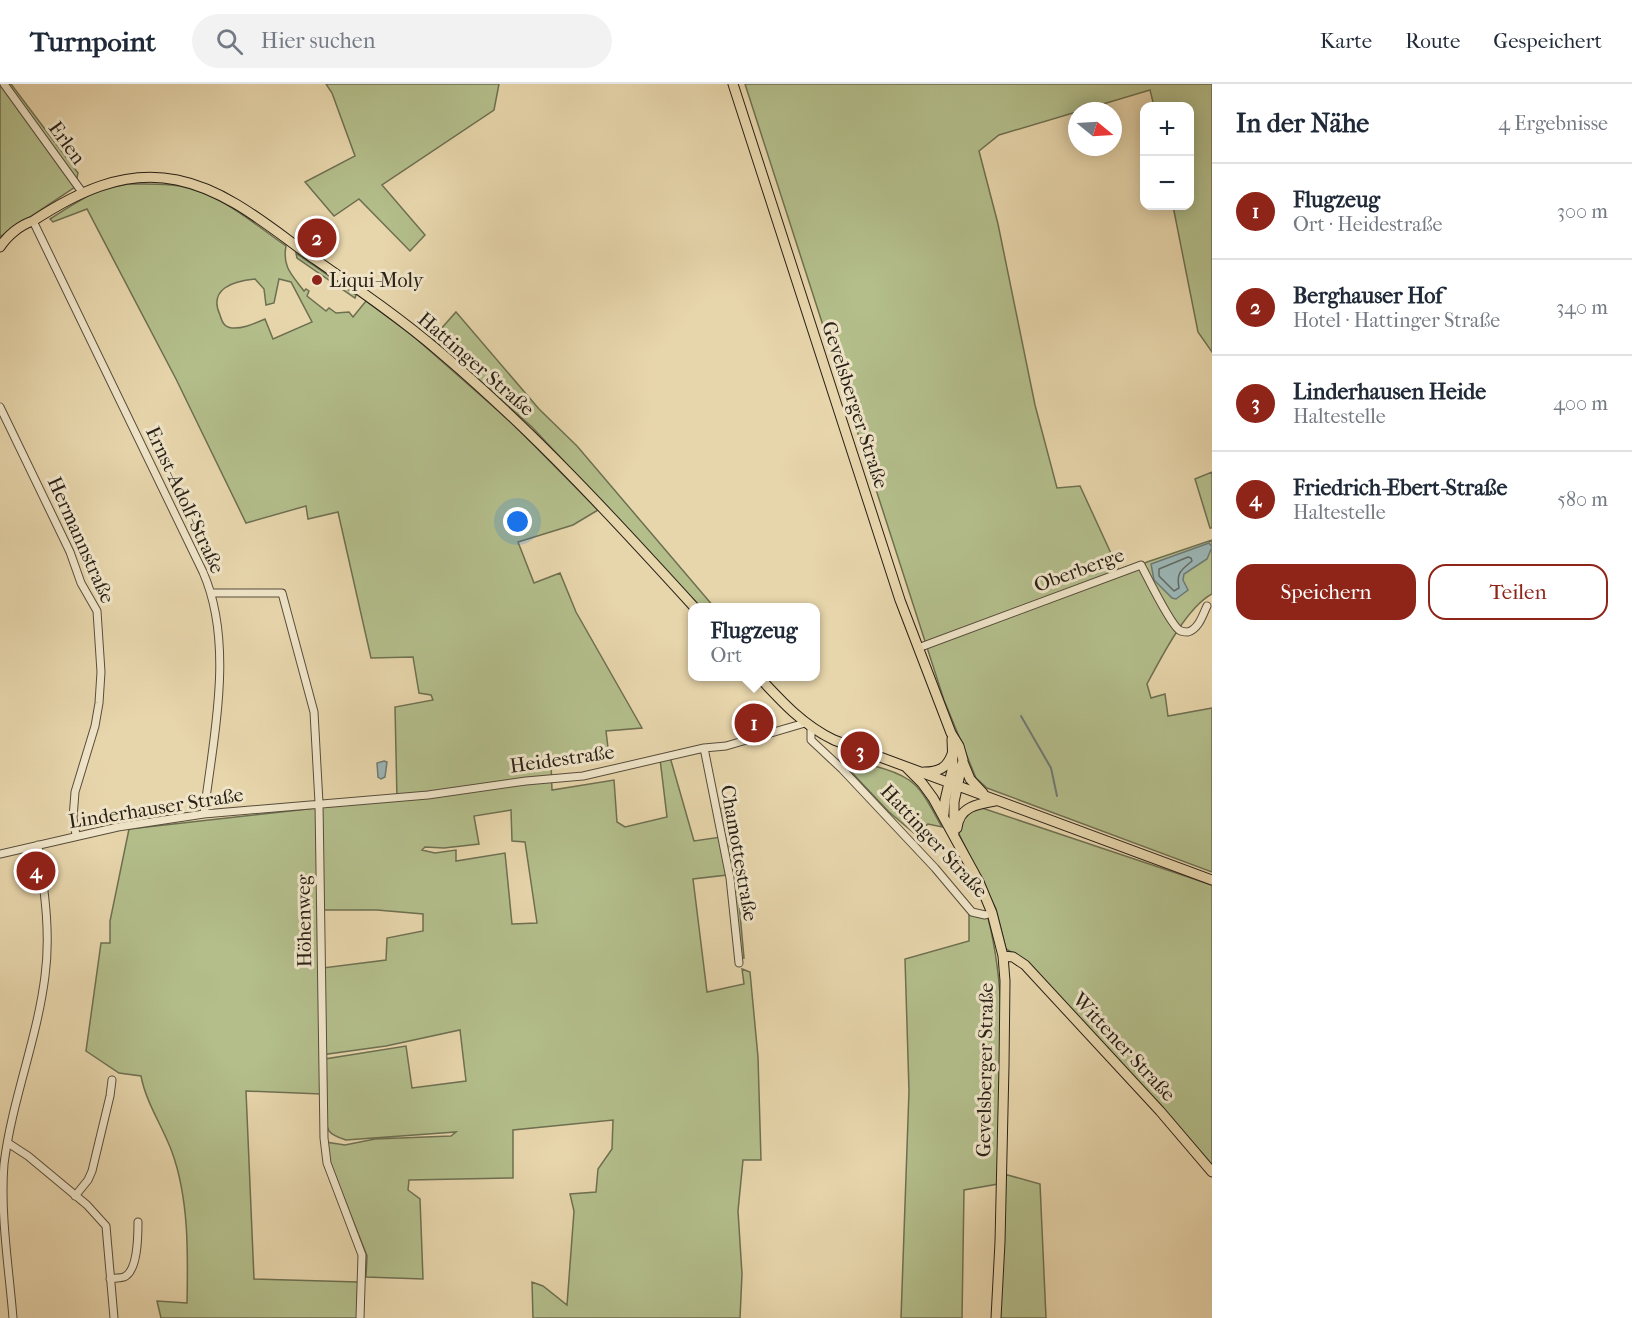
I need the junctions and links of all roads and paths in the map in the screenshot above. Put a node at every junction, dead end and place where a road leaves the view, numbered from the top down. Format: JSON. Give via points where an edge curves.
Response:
{"nodes":[{"id":1,"x":4,"y":84,"type":"edge"},
{"id":2,"x":733,"y":84,"type":"edge"},
{"id":3,"x":82,"y":192,"type":"junction"},
{"id":4,"x":33,"y":221,"type":"junction"},
{"id":5,"x":0,"y":247,"type":"edge"},
{"id":6,"x":0,"y":407,"type":"edge"},
{"id":7,"x":211,"y":593,"type":"junction"},
{"id":8,"x":690,"y":603,"type":"edge"},
{"id":9,"x":1207,"y":606,"type":"dead end"},
{"id":10,"x":918,"y":648,"type":"junction"},
{"id":11,"x":763,"y":681,"type":"edge"},
{"id":12,"x":808,"y":725,"type":"junction"},
{"id":13,"x":951,"y":733,"type":"junction"},
{"id":14,"x":704,"y":748,"type":"junction"},
{"id":15,"x":953,"y":752,"type":"junction"},
{"id":16,"x":963,"y":760,"type":"junction"},
{"id":17,"x":906,"y":767,"type":"junction"},
{"id":18,"x":919,"y":772,"type":"junction"},
{"id":19,"x":953,"y":784,"type":"junction"},
{"id":20,"x":991,"y":799,"type":"junction"},
{"id":21,"x":319,"y":803,"type":"junction"},
{"id":22,"x":204,"y":814,"type":"junction"},
{"id":23,"x":944,"y":817,"type":"junction"},
{"id":24,"x":76,"y":835,"type":"junction"},
{"id":25,"x":956,"y":838,"type":"junction"},
{"id":26,"x":38,"y":845,"type":"junction"},
{"id":27,"x":0,"y":854,"type":"edge"},
{"id":28,"x":1212,"y":880,"type":"edge"},
{"id":29,"x":992,"y":913,"type":"junction"},
{"id":30,"x":1003,"y":956,"type":"junction"},
{"id":31,"x":739,"y":963,"type":"dead end"},
{"id":32,"x":112,"y":1080,"type":"dead end"},
{"id":33,"x":8,"y":1143,"type":"junction"},
{"id":34,"x":1212,"y":1172,"type":"edge"},
{"id":35,"x":75,"y":1196,"type":"junction"},
{"id":36,"x":138,"y":1222,"type":"dead end"},
{"id":37,"x":110,"y":1279,"type":"junction"},
{"id":38,"x":13,"y":1318,"type":"edge"},
{"id":39,"x":114,"y":1318,"type":"edge"},
{"id":40,"x":360,"y":1318,"type":"edge"},
{"id":41,"x":996,"y":1318,"type":"edge"}],
"edges":[{"from":1,"to":3,"type":"street","name":"Erlen"},
{"from":2,"to":10,"type":"main road","name":"Gevelsberger Straße"},
{"from":3,"to":4,"type":"main road","name":"Hattinger Straße"},
{"from":3,"to":8,"type":"main road","name":"Hattinger Straße","via":[[148,177],[204,187],[232,201],[335,273],[474,382],[556,460]]},
{"from":4,"to":5,"type":"main road","name":"Hattinger Straße"},
{"from":4,"to":7,"type":"street","name":"Ernst-Adolf-Straße"},
{"from":6,"to":24,"type":"street","name":"Hermannstraße","via":[[97,611],[99,703],[75,792]]},
{"from":7,"to":21,"type":"street","name":"Höhenweg","via":[[282,593],[314,712]]},
{"from":7,"to":22,"type":"street","name":"Ernst-Adolf-Straße","via":[[219,680]]},
{"from":9,"to":10,"type":"street","name":"Oberberge","via":[[1195,628],[1181,631],[1140,565]]},
{"from":10,"to":13,"type":"main road","name":"Gevelsberger Straße"},
{"from":11,"to":12,"type":"main road","name":"Hattinger Straße"},
{"from":12,"to":14,"type":"street","name":"Heidestraße"},
{"from":12,"to":17,"type":"main road","name":"Hattinger Straße","via":[[860,751]]},
{"from":12,"to":29,"type":"street","name":"Hattinger Straße","via":[[811,740],[935,868],[972,912]]},
{"from":13,"to":15,"type":"main road","name":"Gevelsberger Straße"},
{"from":13,"to":16,"type":"main road","name":"Gevelsberger Straße"},
{"from":14,"to":21,"type":"street","name":"Heidestraße","via":[[583,776],[428,795]]},
{"from":14,"to":31,"type":"street","name":"Chamottestraße","via":[[730,878]]},
{"from":15,"to":18,"type":"main road","via":[[945,767]]},
{"from":15,"to":19,"type":"main road","name":"Gevelsberger Straße"},
{"from":16,"to":19,"type":"main road","name":"Gevelsberger Straße"},
{"from":16,"to":20,"type":"main road","via":[[976,787]]},
{"from":17,"to":18,"type":"main road","name":"Hattinger Straße"},
{"from":17,"to":23,"type":"main road","name":"Gevelsberger Straße","via":[[922,783]]},
{"from":18,"to":19,"type":"main road","name":"Hattinger Straße"},
{"from":19,"to":20,"type":"main road","name":"Hattinger Straße"},
{"from":19,"to":23,"type":"main road","name":"Gevelsberger Straße"},
{"from":19,"to":25,"type":"main road","name":"Gevelsberger Straße"},
{"from":20,"to":25,"type":"main road","name":"Hattinger Straße","via":[[965,810],[957,822]]},
{"from":20,"to":28,"type":"main road","name":"Hattinger Straße"},
{"from":21,"to":22,"type":"street","name":"Linderhauser Straße"},
{"from":21,"to":40,"type":"street","name":"Höhenweg","via":[[324,1138],[327,1162],[362,1254]]},
{"from":22,"to":24,"type":"street","name":"Linderhauser Straße"},
{"from":23,"to":25,"type":"main road","name":"Gevelsberger Straße"},
{"from":24,"to":26,"type":"street","name":"Linderhauser Straße"},
{"from":25,"to":29,"type":"main road","name":"Gevelsberger Straße"},
{"from":26,"to":27,"type":"street","name":"Linderhauser Straße"},
{"from":26,"to":33,"type":"street","via":[[46,911],[45,975]]},
{"from":29,"to":30,"type":"main road","name":"Gevelsberger Straße"},
{"from":30,"to":34,"type":"main road","name":"Wittener Straße","via":[[1017,959],[1030,971]]},
{"from":30,"to":41,"type":"main road","name":"Gevelsberger Straße","via":[[1004,1088]]},
{"from":32,"to":35,"type":"street","via":[[92,1171]]},
{"from":33,"to":35,"type":"street"},
{"from":33,"to":38,"type":"street","via":[[3,1208]]},
{"from":35,"to":37,"type":"street","via":[[106,1226]]},
{"from":36,"to":37,"type":"street","via":[[138,1245],[130,1272],[125,1277]]},
{"from":37,"to":39,"type":"street"}]}
